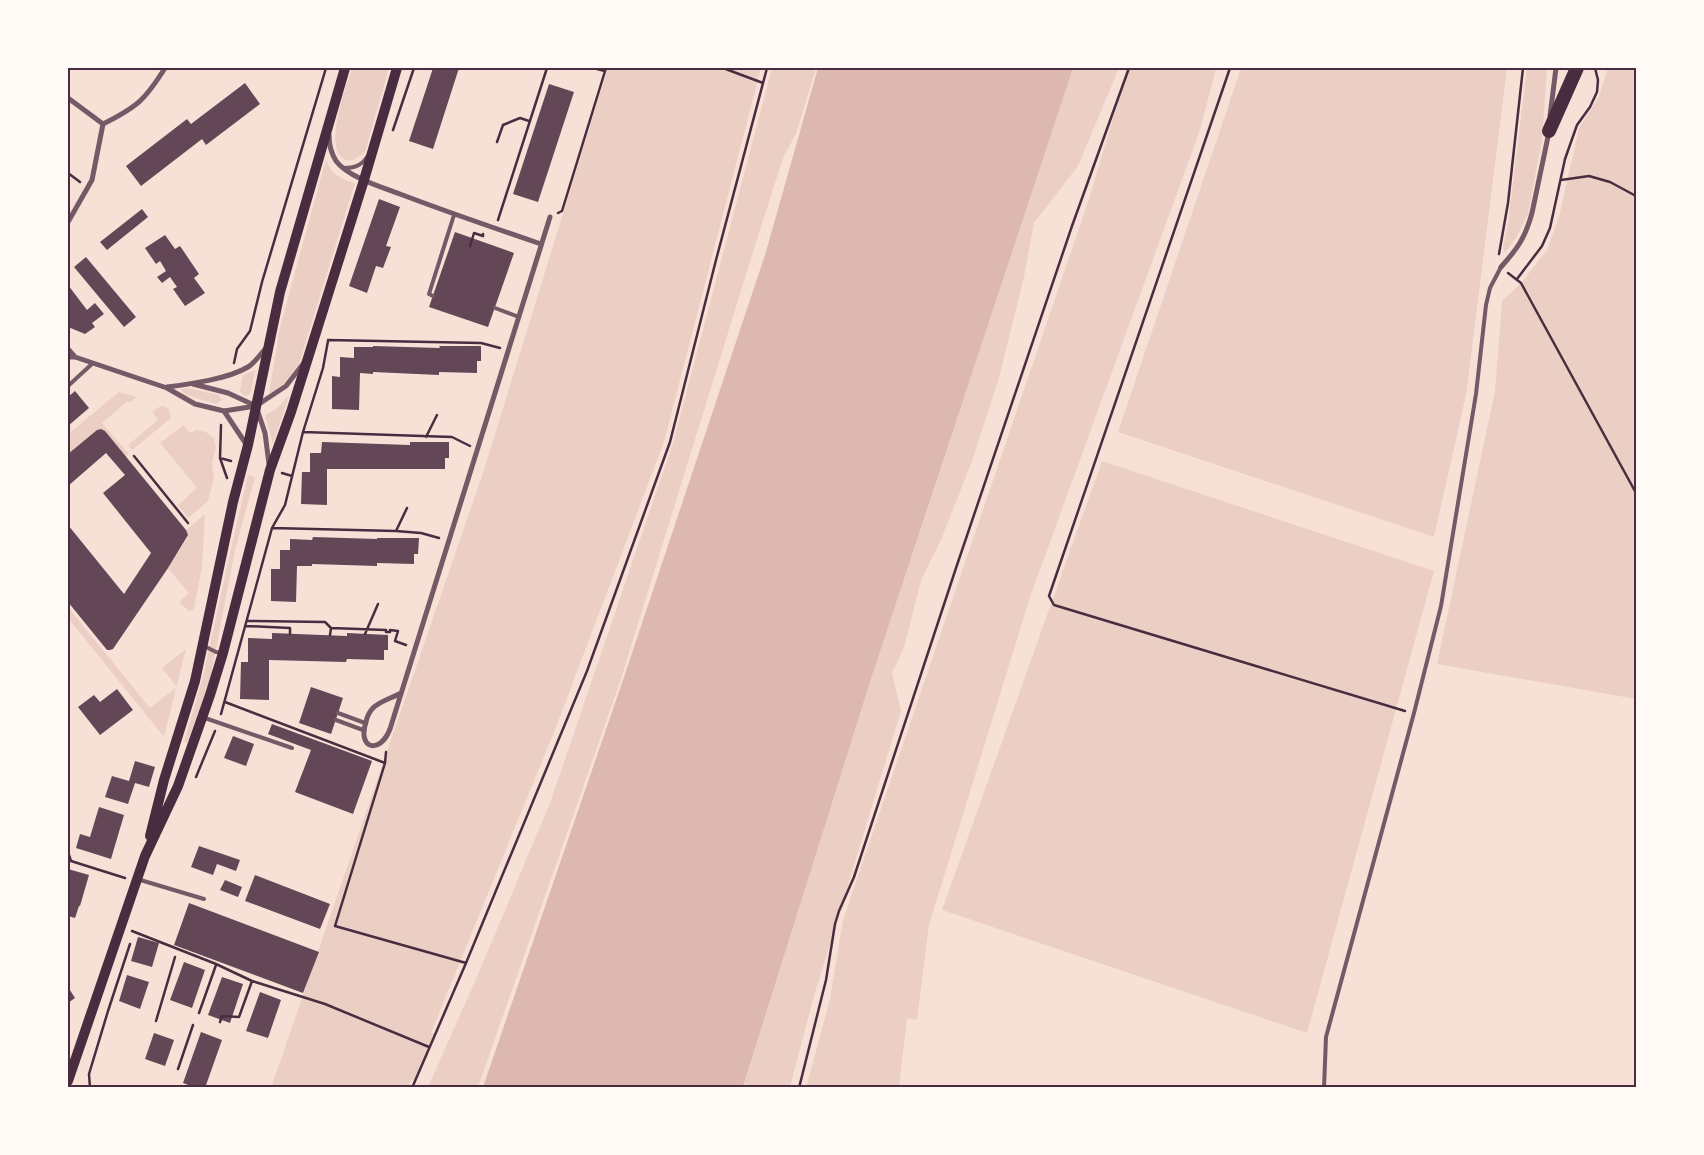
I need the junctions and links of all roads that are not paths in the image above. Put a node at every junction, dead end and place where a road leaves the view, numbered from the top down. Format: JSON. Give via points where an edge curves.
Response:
{"nodes":[{"id":1,"x":165,"y":68,"type":"edge"},
{"id":2,"x":345,"y":68,"type":"edge"},
{"id":3,"x":397,"y":68,"type":"edge"},
{"id":4,"x":1556,"y":68,"type":"edge"},
{"id":5,"x":1577,"y":68,"type":"edge"},
{"id":6,"x":68,"y":98,"type":"edge"},
{"id":7,"x":103,"y":124,"type":"junction"},
{"id":8,"x":328,"y":125,"type":"junction"},
{"id":9,"x":1549,"y":131,"type":"junction"},
{"id":10,"x":374,"y":147,"type":"junction"},
{"id":11,"x":344,"y":168,"type":"junction"},
{"id":12,"x":364,"y":180,"type":"junction"},
{"id":13,"x":454,"y":215,"type":"junction"},
{"id":14,"x":550,"y":217,"type":"road end"},
{"id":15,"x":68,"y":222,"type":"edge"},
{"id":16,"x":541,"y":244,"type":"junction"},
{"id":17,"x":1501,"y":267,"type":"joint"},
{"id":18,"x":433,"y":296,"type":"dead end"},
{"id":19,"x":495,"y":308,"type":"dead end"},
{"id":20,"x":519,"y":317,"type":"junction"},
{"id":21,"x":270,"y":343,"type":"junction"},
{"id":22,"x":68,"y":349,"type":"edge"},
{"id":23,"x":68,"y":357,"type":"edge"},
{"id":24,"x":75,"y":357,"type":"junction"},
{"id":25,"x":306,"y":360,"type":"junction"},
{"id":26,"x":93,"y":363,"type":"junction"},
{"id":27,"x":193,"y":384,"type":"junction"},
{"id":28,"x":68,"y":386,"type":"edge"},
{"id":29,"x":167,"y":388,"type":"junction"},
{"id":30,"x":256,"y":406,"type":"junction"},
{"id":31,"x":224,"y":411,"type":"junction"},
{"id":32,"x":248,"y":445,"type":"junction"},
{"id":33,"x":270,"y":470,"type":"junction"},
{"id":34,"x":202,"y":645,"type":"junction"},
{"id":35,"x":223,"y":653,"type":"junction"},
{"id":36,"x":401,"y":693,"type":"junction"},
{"id":37,"x":338,"y":714,"type":"dead end"},
{"id":38,"x":202,"y":717,"type":"junction"},
{"id":39,"x":336,"y":720,"type":"dead end"},
{"id":40,"x":364,"y":727,"type":"junction"},
{"id":41,"x":292,"y":748,"type":"dead end"},
{"id":42,"x":145,"y":856,"type":"junction"},
{"id":43,"x":137,"y":879,"type":"junction"},
{"id":44,"x":204,"y":899,"type":"dead end"},
{"id":45,"x":68,"y":1081,"type":"edge"},
{"id":46,"x":1324,"y":1088,"type":"edge"}],
"edges":[{"from":1,"to":7,"type":"street","via":[[144,99],[128,112]]},
{"from":2,"to":8,"type":"main road"},
{"from":3,"to":10,"type":"main road"},
{"from":4,"to":9,"type":"street"},
{"from":5,"to":9,"type":"highway"},
{"from":6,"to":7,"type":"street"},
{"from":7,"to":15,"type":"street","via":[[92,180]]},
{"from":8,"to":11,"type":"street","via":[[330,146]]},
{"from":8,"to":21,"type":"main road","via":[[280,292]]},
{"from":9,"to":17,"type":"street","via":[[1525,236]]},
{"from":10,"to":11,"type":"lane","via":[[363,162],[354,168]]},
{"from":10,"to":12,"type":"main road"},
{"from":11,"to":12,"type":"street"},
{"from":12,"to":13,"type":"street"},
{"from":12,"to":25,"type":"main road"},
{"from":13,"to":16,"type":"street"},
{"from":13,"to":18,"type":"lane","via":[[429,294]]},
{"from":14,"to":16,"type":"street"},
{"from":16,"to":20,"type":"street"},
{"from":17,"to":46,"type":"lane","via":[[1490,288],[1486,305],[1476,394],[1442,606],[1326,1037]]},
{"from":19,"to":20,"type":"lane"},
{"from":20,"to":36,"type":"street"},
{"from":21,"to":27,"type":"street","via":[[249,367]]},
{"from":21,"to":30,"type":"main road"},
{"from":22,"to":24,"type":"street"},
{"from":23,"to":24,"type":"street"},
{"from":24,"to":26,"type":"street"},
{"from":25,"to":30,"type":"street","via":[[286,386]]},
{"from":25,"to":33,"type":"main road"},
{"from":26,"to":28,"type":"lane"},
{"from":26,"to":29,"type":"street"},
{"from":27,"to":29,"type":"street"},
{"from":27,"to":30,"type":"street","via":[[228,393]]},
{"from":29,"to":31,"type":"street","via":[[195,404]]},
{"from":30,"to":31,"type":"street"},
{"from":30,"to":32,"type":"main road"},
{"from":30,"to":33,"type":"street","via":[[265,434]]},
{"from":31,"to":32,"type":"street"},
{"from":32,"to":34,"type":"main road"},
{"from":33,"to":35,"type":"main road"},
{"from":34,"to":35,"type":"lane"},
{"from":34,"to":42,"type":"main road","via":[[195,681],[164,780]]},
{"from":35,"to":38,"type":"main road"},
{"from":36,"to":40,"type":"street","via":[[374,707]]},
{"from":36,"to":40,"type":"street","via":[[381,744],[370,746],[365,741]]},
{"from":37,"to":40,"type":"lane"},
{"from":38,"to":41,"type":"lane"},
{"from":38,"to":42,"type":"main road","via":[[178,786]]},
{"from":39,"to":40,"type":"lane"},
{"from":42,"to":43,"type":"main road"},
{"from":43,"to":44,"type":"lane"},
{"from":43,"to":45,"type":"main road"}]}
